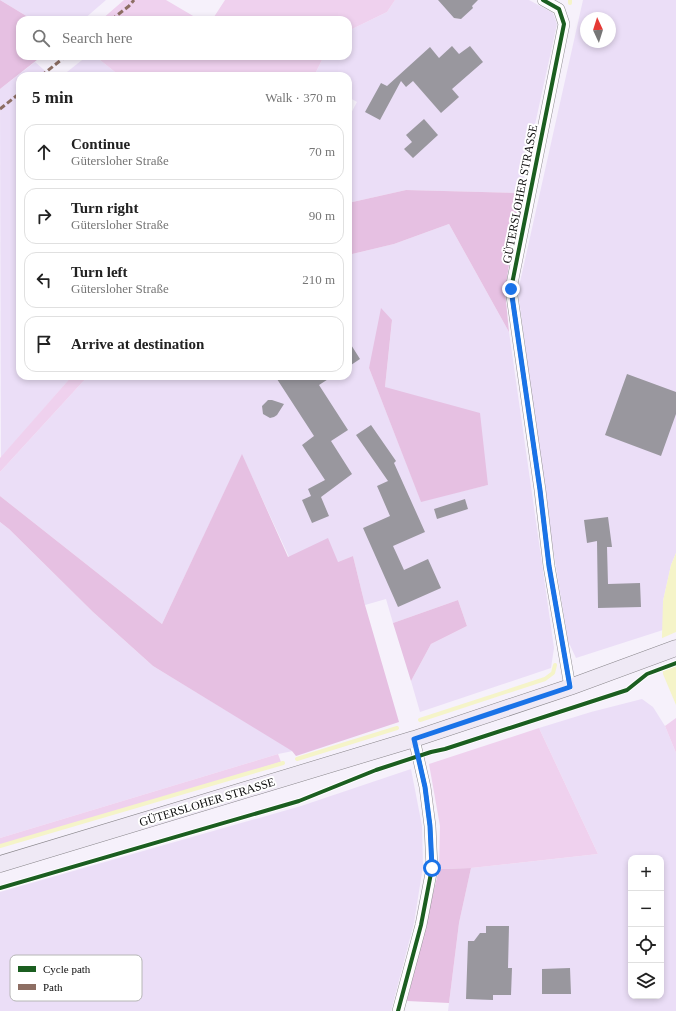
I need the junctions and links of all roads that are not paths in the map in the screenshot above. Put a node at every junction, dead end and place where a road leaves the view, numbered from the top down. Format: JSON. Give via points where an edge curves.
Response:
{"nodes":[{"id":1,"x":543,"y":0,"type":"edge"},
{"id":2,"x":676,"y":648,"type":"edge"},
{"id":3,"x":570,"y":687,"type":"junction"},
{"id":4,"x":414,"y":739,"type":"junction"},
{"id":5,"x":0,"y":864,"type":"edge"},
{"id":6,"x":398,"y":1011,"type":"edge"}],
"edges":[{"from":1,"to":3,"type":"street","name":"GÜTERSLOHER STRASSE","via":[[559,9],[564,24],[511,289],[549,566]]},
{"from":2,"to":3,"type":"main road","name":"GÜTERSLOHER STRASSE"},
{"from":3,"to":4,"type":"main road","name":"GÜTERSLOHER STRASSE"},
{"from":4,"to":5,"type":"main road","name":"GÜTERSLOHER STRASSE"},
{"from":4,"to":6,"type":"street","via":[[425,787],[432,868],[421,925]]}]}
